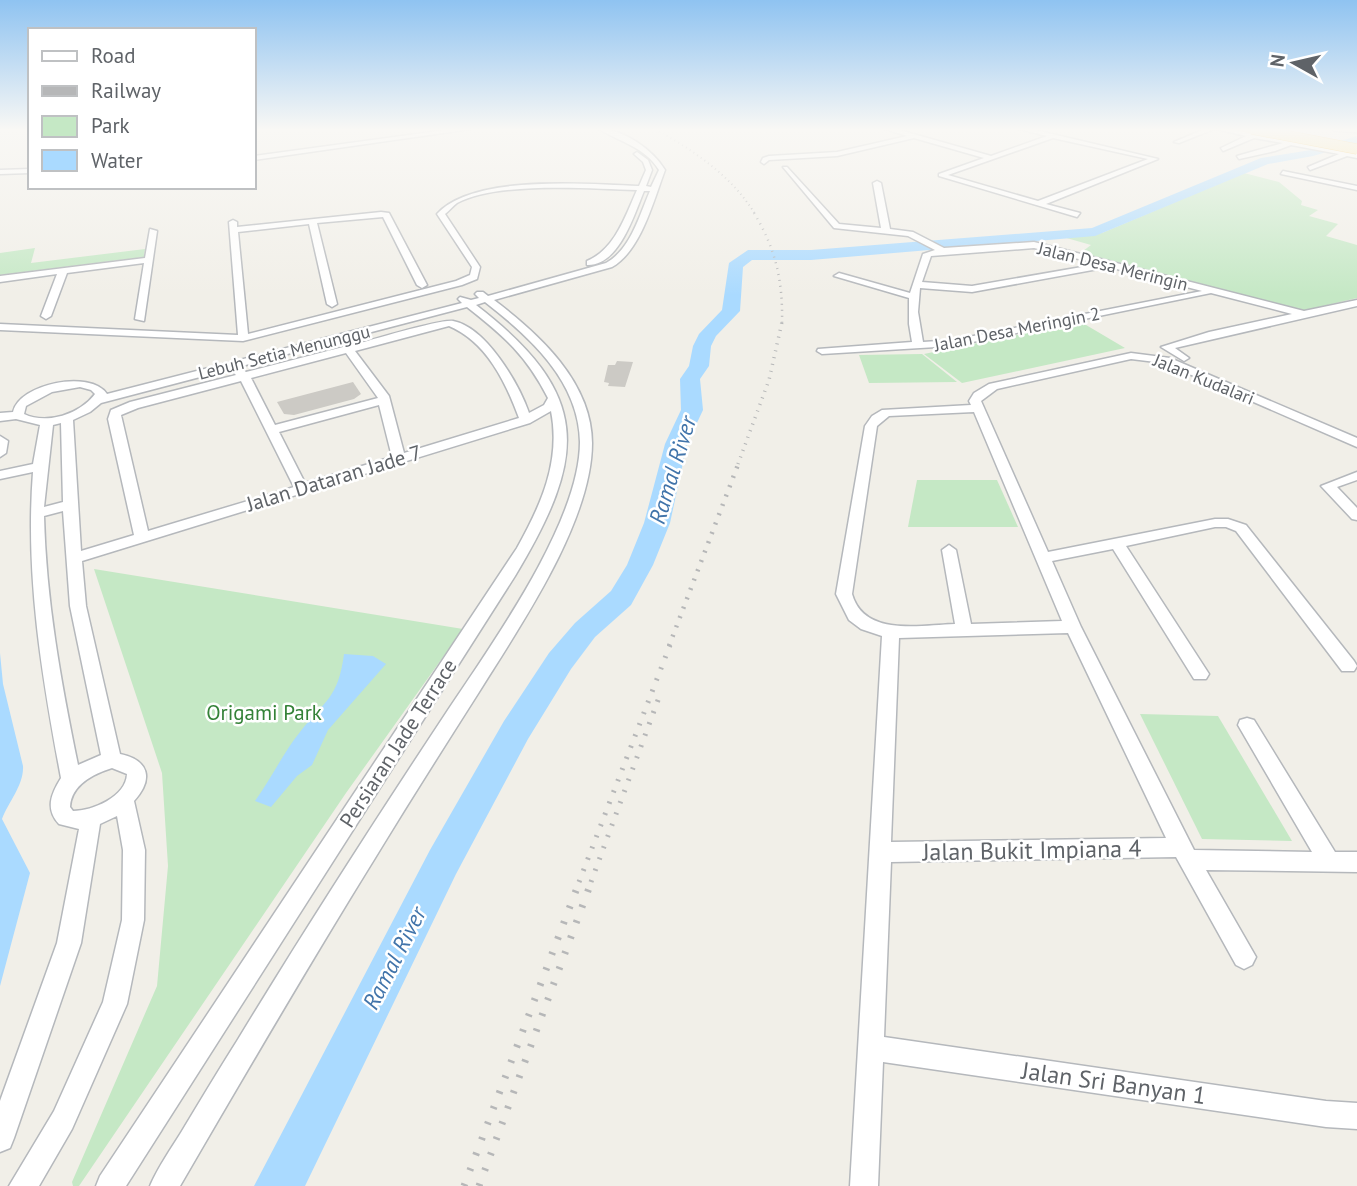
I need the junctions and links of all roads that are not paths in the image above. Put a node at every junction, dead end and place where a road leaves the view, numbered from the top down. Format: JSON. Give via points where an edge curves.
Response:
{"nodes":[{"id":1,"x":644,"y":184,"type":"edge"},
{"id":2,"x":657,"y":184,"type":"edge"},
{"id":3,"x":800,"y":184,"type":"edge"},
{"id":4,"x":877,"y":184,"type":"edge"},
{"id":5,"x":972,"y":184,"type":"edge"},
{"id":6,"x":1089,"y":184,"type":"edge"},
{"id":7,"x":1339,"y":184,"type":"edge"},
{"id":8,"x":1298,"y":186,"type":"dead end"},
{"id":9,"x":616,"y":188,"type":"junction"},
{"id":10,"x":1310,"y":188,"type":"dead end"},
{"id":11,"x":1357,"y":188,"type":"edge"},
{"id":12,"x":642,"y":189,"type":"junction"},
{"id":13,"x":654,"y":190,"type":"junction"},
{"id":14,"x":1038,"y":204,"type":"junction"},
{"id":15,"x":1077,"y":215,"type":"dead end"},
{"id":16,"x":313,"y":220,"type":"junction"},
{"id":17,"x":153,"y":231,"type":"dead end"},
{"id":18,"x":886,"y":231,"type":"junction"},
{"id":19,"x":939,"y":249,"type":"junction"},
{"id":20,"x":150,"y":260,"type":"junction"},
{"id":21,"x":1110,"y":265,"type":"junction"},
{"id":22,"x":64,"y":271,"type":"junction"},
{"id":23,"x":839,"y":276,"type":"dead end"},
{"id":24,"x":0,"y":279,"type":"edge"},
{"id":25,"x":422,"y":285,"type":"dead end"},
{"id":26,"x":918,"y":285,"type":"junction"},
{"id":27,"x":1215,"y":294,"type":"junction"},
{"id":28,"x":916,"y":297,"type":"junction"},
{"id":29,"x":475,"y":299,"type":"junction"},
{"id":30,"x":1257,"y":303,"type":"junction"},
{"id":31,"x":1357,"y":303,"type":"edge"},
{"id":32,"x":332,"y":304,"type":"dead end"},
{"id":33,"x":1303,"y":314,"type":"junction"},
{"id":34,"x":46,"y":316,"type":"dead end"},
{"id":35,"x":1286,"y":318,"type":"junction"},
{"id":36,"x":140,"y":319,"type":"dead end"},
{"id":37,"x":1089,"y":324,"type":"dead end"},
{"id":38,"x":385,"y":326,"type":"junction"},
{"id":39,"x":0,"y":327,"type":"edge"},
{"id":40,"x":243,"y":338,"type":"junction"},
{"id":41,"x":919,"y":347,"type":"junction"},
{"id":42,"x":349,"y":350,"type":"junction"},
{"id":43,"x":822,"y":351,"type":"dead end"},
{"id":44,"x":232,"y":366,"type":"junction"},
{"id":45,"x":246,"y":377,"type":"junction"},
{"id":46,"x":1238,"y":381,"type":"dead end"},
{"id":47,"x":99,"y":395,"type":"junction"},
{"id":48,"x":384,"y":400,"type":"junction"},
{"id":49,"x":555,"y":400,"type":"junction"},
{"id":50,"x":0,"y":408,"type":"edge"},
{"id":51,"x":976,"y":408,"type":"junction"},
{"id":52,"x":19,"y":410,"type":"junction"},
{"id":53,"x":0,"y":417,"type":"edge"},
{"id":54,"x":67,"y":417,"type":"junction"},
{"id":55,"x":526,"y":420,"type":"junction"},
{"id":56,"x":47,"y":421,"type":"junction"},
{"id":57,"x":561,"y":428,"type":"junction"},
{"id":58,"x":272,"y":430,"type":"junction"},
{"id":59,"x":0,"y":440,"type":"edge"},
{"id":60,"x":1357,"y":443,"type":"edge"},
{"id":61,"x":0,"y":453,"type":"edge"},
{"id":62,"x":399,"y":458,"type":"junction"},
{"id":63,"x":41,"y":466,"type":"junction"},
{"id":64,"x":0,"y":475,"type":"edge"},
{"id":65,"x":1357,"y":476,"type":"edge"},
{"id":66,"x":302,"y":488,"type":"junction"},
{"id":67,"x":70,"y":505,"type":"junction"},
{"id":68,"x":37,"y":513,"type":"junction"},
{"id":69,"x":1357,"y":516,"type":"edge"},
{"id":70,"x":142,"y":536,"type":"junction"},
{"id":71,"x":1117,"y":543,"type":"junction"},
{"id":72,"x":949,"y":550,"type":"dead end"},
{"id":73,"x":75,"y":558,"type":"junction"},
{"id":74,"x":1045,"y":558,"type":"junction"},
{"id":75,"x":1073,"y":627,"type":"junction"},
{"id":76,"x":964,"y":630,"type":"junction"},
{"id":77,"x":891,"y":632,"type":"junction"},
{"id":78,"x":1348,"y":666,"type":"dead end"},
{"id":79,"x":1200,"y":674,"type":"dead end"},
{"id":80,"x":1247,"y":725,"type":"dead end"},
{"id":81,"x":112,"y":760,"type":"junction"},
{"id":82,"x":71,"y":780,"type":"junction"},
{"id":83,"x":124,"y":802,"type":"junction"},
{"id":84,"x":91,"y":820,"type":"junction"},
{"id":85,"x":880,"y":852,"type":"junction"},
{"id":86,"x":1186,"y":853,"type":"junction"},
{"id":87,"x":1329,"y":861,"type":"junction"},
{"id":88,"x":1357,"y":862,"type":"edge"},
{"id":89,"x":1244,"y":957,"type":"dead end"},
{"id":90,"x":871,"y":1048,"type":"junction"},
{"id":91,"x":1357,"y":1116,"type":"edge"},
{"id":92,"x":0,"y":1138,"type":"edge"},
{"id":93,"x":23,"y":1186,"type":"edge"},
{"id":94,"x":110,"y":1186,"type":"edge"},
{"id":95,"x":164,"y":1186,"type":"edge"},
{"id":96,"x":864,"y":1186,"type":"edge"}],
"edges":[{"from":1,"to":12,"type":"street"},
{"from":2,"to":13,"type":"street","name":"Lebuh Setia Menunggu"},
{"from":3,"to":18,"type":"street","via":[[837,226]]},
{"from":4,"to":18,"type":"street"},
{"from":5,"to":14,"type":"street"},
{"from":6,"to":14,"type":"street"},
{"from":7,"to":11,"type":"street"},
{"from":8,"to":10,"type":"street"},
{"from":9,"to":12,"type":"street"},
{"from":9,"to":12,"type":"street"},
{"from":9,"to":40,"type":"street","via":[[533,187],[461,198],[441,214],[476,267],[474,277]]},
{"from":12,"to":13,"type":"street"},
{"from":12,"to":29,"type":"street","name":"Lebuh Setia Menunggu","via":[[606,255]]},
{"from":13,"to":29,"type":"street","name":"Lebuh Setia Menunggu","via":[[630,246],[618,260]]},
{"from":14,"to":15,"type":"street"},
{"from":16,"to":25,"type":"street","via":[[386,215]]},
{"from":16,"to":32,"type":"street"},
{"from":16,"to":40,"type":"street","via":[[234,226]]},
{"from":17,"to":20,"type":"street"},
{"from":18,"to":19,"type":"street","via":[[927,240]]},
{"from":19,"to":21,"type":"street","name":"Jalan Desa Meringin","via":[[1028,244]]},
{"from":19,"to":26,"type":"street","name":"Jalan Desa Meringin","via":[[926,254]]},
{"from":20,"to":22,"type":"street"},
{"from":20,"to":36,"type":"street"},
{"from":21,"to":26,"type":"street","via":[[972,289]]},
{"from":21,"to":27,"type":"street","name":"Jalan Desa Meringin"},
{"from":22,"to":24,"type":"street"},
{"from":22,"to":34,"type":"street"},
{"from":23,"to":28,"type":"street"},
{"from":26,"to":28,"type":"street"},
{"from":27,"to":30,"type":"street","name":"Jalan Desa Meringin"},
{"from":27,"to":37,"type":"street","name":"Jalan Desa Meringin 2"},
{"from":27,"to":41,"type":"street","name":"Jalan Desa Meringin 2"},
{"from":28,"to":41,"type":"street","via":[[913,328]]},
{"from":29,"to":38,"type":"street","name":"Lebuh Setia Menunggu"},
{"from":29,"to":47,"type":"street","name":"Lebuh Setia Menunggu"},
{"from":29,"to":49,"type":"street","name":"Persiaran Jade Terrace","via":[[522,349]]},
{"from":29,"to":95,"type":"street","name":"Persiaran Jade Terrace","via":[[553,358],[568,381],[580,408],[586,443],[579,485],[544,568],[507,634],[366,854]]},
{"from":30,"to":33,"type":"street","name":"Jalan Desa Meringin"},
{"from":30,"to":35,"type":"street","name":"Jalan Desa Meringin"},
{"from":31,"to":33,"type":"street"},
{"from":33,"to":35,"type":"street"},
{"from":35,"to":46,"type":"street","via":[[1166,347]]},
{"from":38,"to":42,"type":"street","via":[[350,341]]},
{"from":38,"to":44,"type":"street","name":"Lebuh Setia Menunggu"},
{"from":39,"to":40,"type":"street"},
{"from":41,"to":43,"type":"street","name":"Jalan Desa Meringin 2"},
{"from":42,"to":45,"type":"street"},
{"from":42,"to":48,"type":"street"},
{"from":42,"to":55,"type":"street","via":[[450,323],[462,326],[512,383]]},
{"from":44,"to":45,"type":"street"},
{"from":44,"to":47,"type":"street","name":"Lebuh Setia Menunggu"},
{"from":45,"to":58,"type":"street"},
{"from":45,"to":70,"type":"street","via":[[115,413]]},
{"from":47,"to":52,"type":"street","via":[[89,385],[63,386],[35,395]]},
{"from":47,"to":54,"type":"street"},
{"from":48,"to":58,"type":"street"},
{"from":48,"to":62,"type":"street"},
{"from":49,"to":55,"type":"street"},
{"from":49,"to":57,"type":"street","name":"Persiaran Jade Terrace"},
{"from":50,"to":52,"type":"street"},
{"from":51,"to":60,"type":"street","name":"Jalan Kudalari","via":[[978,395],[993,386],[1143,356],[1166,360]]},
{"from":51,"to":74,"type":"street"},
{"from":51,"to":77,"type":"street","via":[[886,413],[871,426],[844,594],[855,619]]},
{"from":52,"to":53,"type":"street"},
{"from":52,"to":56,"type":"street","via":[[28,420]]},
{"from":54,"to":56,"type":"street"},
{"from":54,"to":67,"type":"street"},
{"from":55,"to":57,"type":"street","via":[[545,420]]},
{"from":55,"to":62,"type":"street","name":"Jalan Dataran Jade 7"},
{"from":56,"to":63,"type":"street"},
{"from":57,"to":94,"type":"street","name":"Persiaran Jade Terrace","via":[[561,458],[554,486],[523,552]]},
{"from":58,"to":66,"type":"street"},
{"from":59,"to":61,"type":"street"},
{"from":62,"to":66,"type":"street","name":"Jalan Dataran Jade 7"},
{"from":63,"to":64,"type":"street"},
{"from":63,"to":68,"type":"street"},
{"from":65,"to":69,"type":"street","via":[[1328,486]]},
{"from":66,"to":70,"type":"street","name":"Jalan Dataran Jade 7"},
{"from":67,"to":68,"type":"street"},
{"from":67,"to":73,"type":"street"},
{"from":68,"to":82,"type":"street","via":[[46,644]]},
{"from":70,"to":73,"type":"street","name":"Jalan Dataran Jade 7"},
{"from":71,"to":74,"type":"street"},
{"from":71,"to":78,"type":"street","via":[[1215,523],[1241,528]]},
{"from":71,"to":79,"type":"street"},
{"from":72,"to":76,"type":"street"},
{"from":73,"to":81,"type":"street","via":[[78,606]]},
{"from":74,"to":75,"type":"street"},
{"from":75,"to":76,"type":"street"},
{"from":75,"to":86,"type":"street"},
{"from":76,"to":77,"type":"street"},
{"from":77,"to":85,"type":"street"},
{"from":80,"to":87,"type":"street"},
{"from":81,"to":82,"type":"street"},
{"from":81,"to":83,"type":"street","via":[[134,767],[138,777]]},
{"from":82,"to":84,"type":"street","via":[[60,796],[59,811],[65,818]]},
{"from":83,"to":84,"type":"street"},
{"from":83,"to":93,"type":"street","via":[[134,850],[132,920],[115,1004],[63,1120]]},
{"from":84,"to":92,"type":"street","via":[[69,943]]},
{"from":85,"to":86,"type":"street","name":"Jalan Bukit Impiana 4"},
{"from":85,"to":90,"type":"street"},
{"from":86,"to":87,"type":"street","name":"Jalan Bukit Impiana 4"},
{"from":86,"to":89,"type":"street"},
{"from":87,"to":88,"type":"street","name":"Jalan Bukit Impiana 4"},
{"from":90,"to":91,"type":"street","name":"Jalan Sri Banyan 1"},
{"from":90,"to":96,"type":"street"}]}
